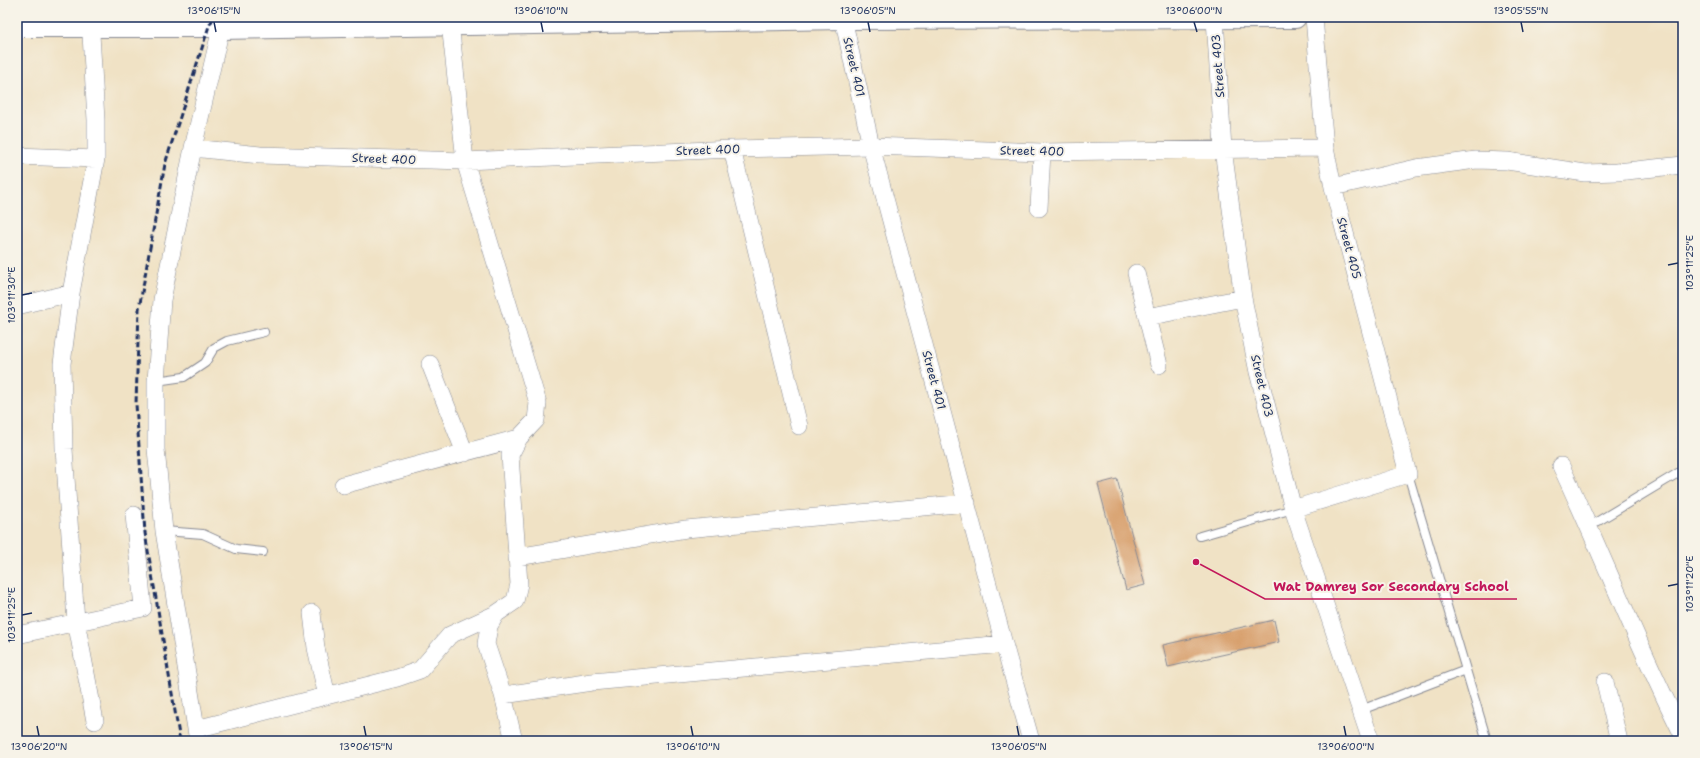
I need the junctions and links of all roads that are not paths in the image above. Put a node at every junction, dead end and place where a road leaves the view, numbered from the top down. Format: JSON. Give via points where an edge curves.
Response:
{"nodes":[{"id":1,"x":1295,"y":17,"type":"edge"},
{"id":2,"x":1314,"y":17,"type":"edge"},
{"id":3,"x":843,"y":18,"type":"junction"},
{"id":4,"x":1215,"y":18,"type":"edge"},
{"id":5,"x":483,"y":20,"type":"edge"},
{"id":6,"x":91,"y":22,"type":"edge"},
{"id":7,"x":170,"y":22,"type":"edge"},
{"id":8,"x":223,"y":22,"type":"edge"},
{"id":9,"x":450,"y":23,"type":"junction"},
{"id":10,"x":17,"y":26,"type":"edge"},
{"id":11,"x":871,"y":146,"type":"junction"},
{"id":12,"x":193,"y":148,"type":"junction"},
{"id":13,"x":1325,"y":148,"type":"junction"},
{"id":14,"x":732,"y":149,"type":"junction"},
{"id":15,"x":1223,"y":149,"type":"junction"},
{"id":16,"x":1042,"y":152,"type":"junction"},
{"id":17,"x":17,"y":156,"type":"edge"},
{"id":18,"x":96,"y":159,"type":"junction"},
{"id":19,"x":465,"y":161,"type":"junction"},
{"id":20,"x":1683,"y":165,"type":"edge"},
{"id":21,"x":1333,"y":187,"type":"junction"},
{"id":22,"x":1039,"y":208,"type":"dead end"},
{"id":23,"x":1136,"y":273,"type":"dead end"},
{"id":24,"x":71,"y":293,"type":"junction"},
{"id":25,"x":1243,"y":298,"type":"junction"},
{"id":26,"x":17,"y":306,"type":"edge"},
{"id":27,"x":1147,"y":317,"type":"junction"},
{"id":28,"x":264,"y":332,"type":"dead end"},
{"id":29,"x":430,"y":364,"type":"dead end"},
{"id":30,"x":1159,"y":364,"type":"dead end"},
{"id":31,"x":156,"y":381,"type":"junction"},
{"id":32,"x":799,"y":426,"type":"dead end"},
{"id":33,"x":519,"y":438,"type":"junction"},
{"id":34,"x":465,"y":452,"type":"junction"},
{"id":35,"x":1561,"y":466,"type":"dead end"},
{"id":36,"x":1683,"y":470,"type":"edge"},
{"id":37,"x":1408,"y":474,"type":"junction"},
{"id":38,"x":343,"y":485,"type":"dead end"},
{"id":39,"x":967,"y":503,"type":"junction"},
{"id":40,"x":1293,"y":509,"type":"junction"},
{"id":41,"x":134,"y":515,"type":"dead end"},
{"id":42,"x":1590,"y":526,"type":"junction"},
{"id":43,"x":164,"y":531,"type":"junction"},
{"id":44,"x":1200,"y":536,"type":"dead end"},
{"id":45,"x":263,"y":552,"type":"dead end"},
{"id":46,"x":517,"y":558,"type":"junction"},
{"id":47,"x":312,"y":613,"type":"dead end"},
{"id":48,"x":496,"y":614,"type":"junction"},
{"id":49,"x":76,"y":622,"type":"junction"},
{"id":50,"x":17,"y":635,"type":"edge"},
{"id":51,"x":1004,"y":644,"type":"junction"},
{"id":52,"x":1466,"y":670,"type":"junction"},
{"id":53,"x":1604,"y":682,"type":"dead end"},
{"id":54,"x":503,"y":695,"type":"junction"},
{"id":55,"x":327,"y":696,"type":"junction"},
{"id":56,"x":1361,"y":710,"type":"junction"},
{"id":57,"x":95,"y":721,"type":"dead end"},
{"id":58,"x":197,"y":735,"type":"edge"},
{"id":59,"x":1683,"y":735,"type":"edge"},
{"id":60,"x":514,"y":741,"type":"edge"},
{"id":61,"x":1031,"y":741,"type":"edge"},
{"id":62,"x":1371,"y":741,"type":"edge"},
{"id":63,"x":1487,"y":741,"type":"edge"},
{"id":64,"x":1619,"y":741,"type":"edge"}],
"edges":[{"from":1,"to":4,"type":"main road"},
{"from":2,"to":13,"type":"street","name":"Street 405"},
{"from":3,"to":4,"type":"main road"},
{"from":3,"to":5,"type":"main road"},
{"from":3,"to":11,"type":"street","name":"Street 401"},
{"from":4,"to":15,"type":"street","name":"Street 403"},
{"from":5,"to":9,"type":"main road"},
{"from":6,"to":7,"type":"main road"},
{"from":6,"to":10,"type":"main road"},
{"from":6,"to":18,"type":"street"},
{"from":7,"to":8,"type":"main road"},
{"from":8,"to":9,"type":"main road"},
{"from":8,"to":12,"type":"street"},
{"from":9,"to":19,"type":"street"},
{"from":11,"to":14,"type":"street","name":"Street 400"},
{"from":11,"to":16,"type":"street","name":"Street 400"},
{"from":11,"to":39,"type":"street","name":"Street 401"},
{"from":12,"to":19,"type":"street","name":"Street 400","via":[[260,155]]},
{"from":12,"to":31,"type":"street","via":[[162,300]]},
{"from":13,"to":15,"type":"street","name":"Street 400"},
{"from":13,"to":21,"type":"street","name":"Street 405"},
{"from":14,"to":19,"type":"street","name":"Street 400"},
{"from":14,"to":32,"type":"street"},
{"from":15,"to":16,"type":"street","name":"Street 400"},
{"from":15,"to":25,"type":"street","name":"Street 403"},
{"from":16,"to":22,"type":"street"},
{"from":17,"to":18,"type":"street"},
{"from":18,"to":24,"type":"street"},
{"from":19,"to":33,"type":"street","via":[[538,403],[536,420]]},
{"from":20,"to":21,"type":"street","via":[[1617,172],[1585,172],[1507,161],[1476,160],[1416,168]]},
{"from":21,"to":37,"type":"street","name":"Street 405"},
{"from":23,"to":27,"type":"street"},
{"from":24,"to":26,"type":"street"},
{"from":24,"to":49,"type":"street","via":[[62,364],[64,449]]},
{"from":25,"to":27,"type":"street"},
{"from":25,"to":40,"type":"street","name":"Street 403","via":[[1258,372]]},
{"from":27,"to":30,"type":"street"},
{"from":28,"to":31,"type":"lane","via":[[227,341],[214,348],[205,364],[184,377]]},
{"from":29,"to":34,"type":"street"},
{"from":31,"to":43,"type":"street","via":[[156,448]]},
{"from":33,"to":34,"type":"street"},
{"from":33,"to":46,"type":"street","via":[[510,455]]},
{"from":34,"to":38,"type":"street"},
{"from":35,"to":42,"type":"street"},
{"from":36,"to":42,"type":"lane"},
{"from":37,"to":40,"type":"street"},
{"from":37,"to":52,"type":"lane"},
{"from":39,"to":46,"type":"street","via":[[686,529]]},
{"from":39,"to":51,"type":"street","name":"Street 401"},
{"from":40,"to":44,"type":"lane"},
{"from":40,"to":56,"type":"street","name":"Street 403"},
{"from":41,"to":49,"type":"street","via":[[142,608]]},
{"from":42,"to":59,"type":"street"},
{"from":43,"to":45,"type":"lane","via":[[203,534],[236,549]]},
{"from":43,"to":58,"type":"street"},
{"from":46,"to":48,"type":"street","via":[[519,584],[516,601]]},
{"from":47,"to":55,"type":"street","via":[[316,648]]},
{"from":48,"to":54,"type":"street","via":[[489,626],[486,644]]},
{"from":48,"to":55,"type":"street","via":[[450,635],[420,670]]},
{"from":49,"to":50,"type":"street"},
{"from":49,"to":57,"type":"street"},
{"from":51,"to":54,"type":"street","via":[[592,682]]},
{"from":51,"to":61,"type":"street","name":"Street 401"},
{"from":52,"to":56,"type":"lane"},
{"from":52,"to":63,"type":"lane"},
{"from":53,"to":64,"type":"street"},
{"from":54,"to":60,"type":"street"},
{"from":55,"to":58,"type":"street"},
{"from":56,"to":62,"type":"street","name":"Street 403"}]}
